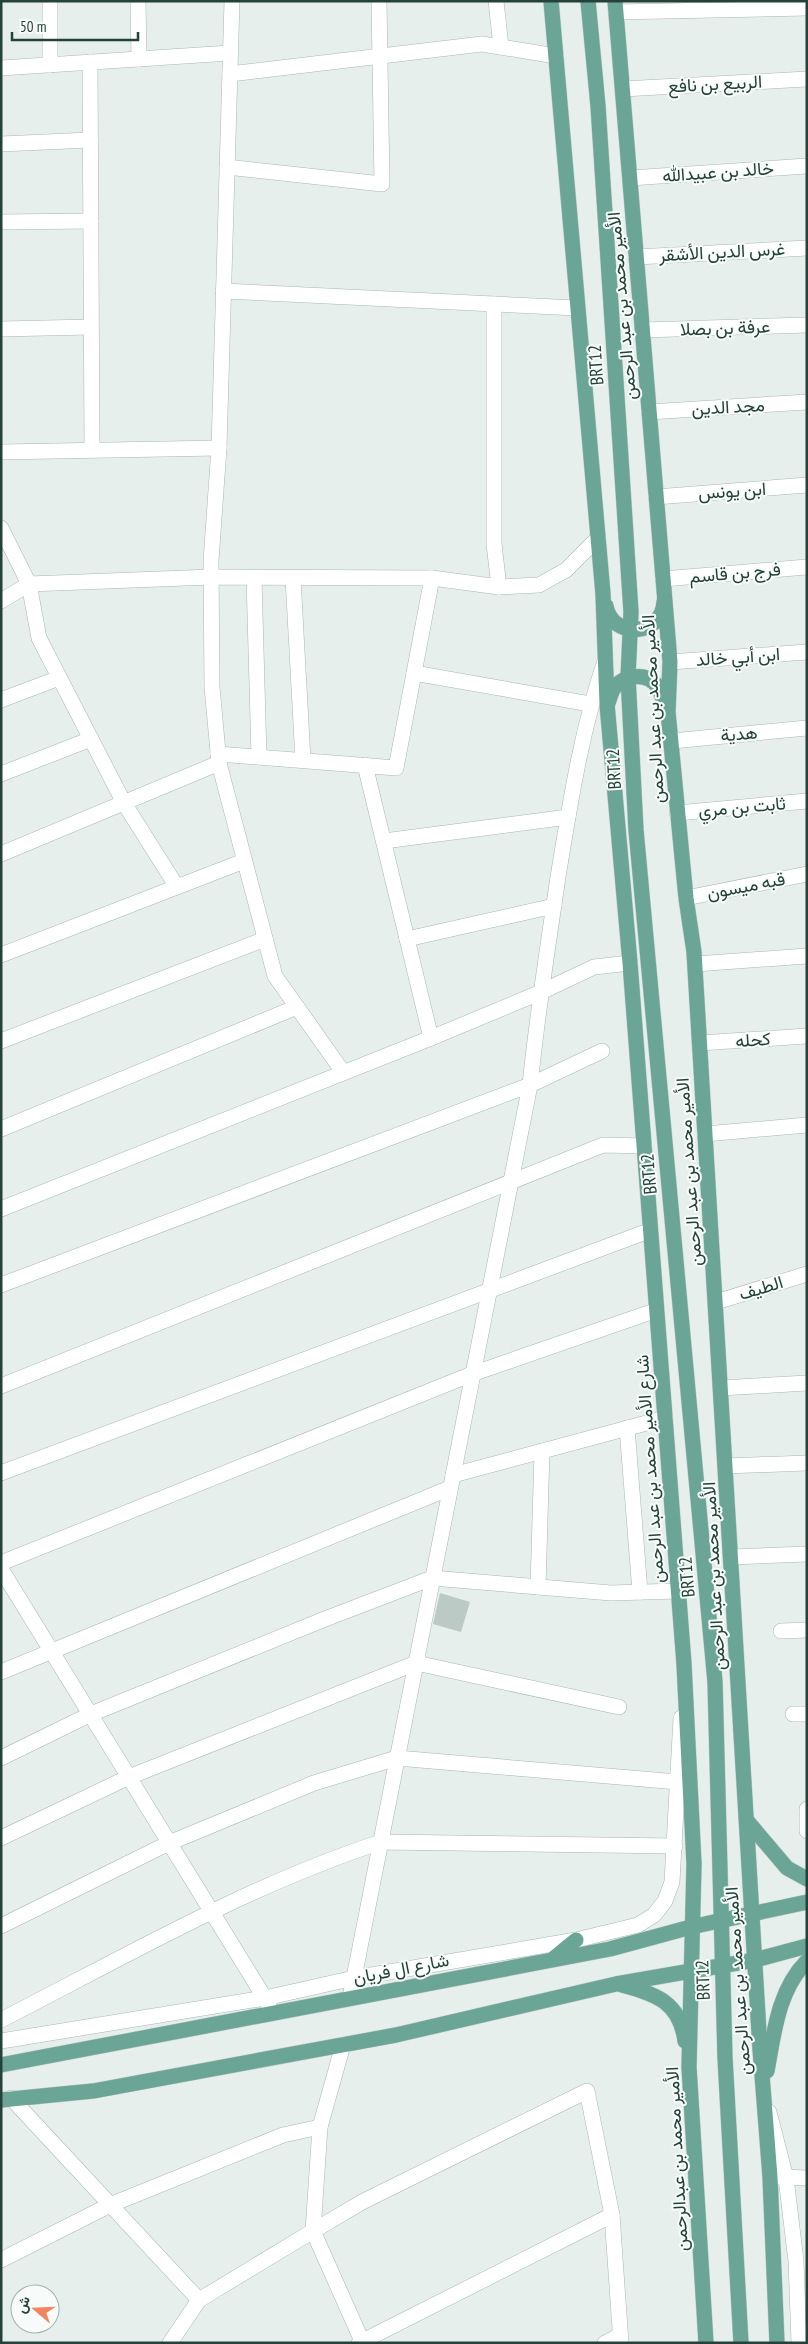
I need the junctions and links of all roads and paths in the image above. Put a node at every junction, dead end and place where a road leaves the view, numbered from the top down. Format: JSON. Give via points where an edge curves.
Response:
{"nodes":[{"id":1,"x":50,"y":1,"type":"edge"},
{"id":2,"x":138,"y":1,"type":"edge"},
{"id":3,"x":232,"y":1,"type":"edge"},
{"id":4,"x":379,"y":1,"type":"edge"},
{"id":5,"x":496,"y":1,"type":"edge"},
{"id":6,"x":551,"y":1,"type":"edge"},
{"id":7,"x":588,"y":1,"type":"edge"},
{"id":8,"x":616,"y":7,"type":"edge"},
{"id":9,"x":807,"y":8,"type":"edge"},
{"id":10,"x":501,"y":47,"type":"junction"},
{"id":11,"x":230,"y":53,"type":"junction"},
{"id":12,"x":380,"y":56,"type":"junction"},
{"id":13,"x":556,"y":56,"type":"junction"},
{"id":14,"x":139,"y":59,"type":"junction"},
{"id":15,"x":90,"y":62,"type":"junction"},
{"id":16,"x":50,"y":64,"type":"junction"},
{"id":17,"x":1,"y":68,"type":"edge"},
{"id":18,"x":230,"y":74,"type":"junction"},
{"id":19,"x":807,"y":79,"type":"edge"},
{"id":20,"x":623,"y":89,"type":"junction"},
{"id":21,"x":90,"y":140,"type":"junction"},
{"id":22,"x":1,"y":144,"type":"edge"},
{"id":23,"x":807,"y":166,"type":"edge"},
{"id":24,"x":227,"y":168,"type":"junction"},
{"id":25,"x":630,"y":178,"type":"junction"},
{"id":26,"x":90,"y":221,"type":"junction"},
{"id":27,"x":1,"y":222,"type":"edge"},
{"id":28,"x":807,"y":248,"type":"edge"},
{"id":29,"x":636,"y":257,"type":"junction"},
{"id":30,"x":224,"y":291,"type":"junction"},
{"id":31,"x":494,"y":304,"type":"junction"},
{"id":32,"x":577,"y":308,"type":"junction"},
{"id":33,"x":807,"y":325,"type":"edge"},
{"id":34,"x":91,"y":327,"type":"junction"},
{"id":35,"x":1,"y":329,"type":"edge"},
{"id":36,"x":642,"y":330,"type":"junction"},
{"id":37,"x":807,"y":402,"type":"edge"},
{"id":38,"x":649,"y":412,"type":"junction"},
{"id":39,"x":219,"y":448,"type":"junction"},
{"id":40,"x":92,"y":450,"type":"junction"},
{"id":41,"x":1,"y":452,"type":"edge"},
{"id":42,"x":807,"y":485,"type":"edge"},
{"id":43,"x":656,"y":497,"type":"junction"},
{"id":44,"x":1,"y":528,"type":"edge"},
{"id":45,"x":598,"y":538,"type":"junction"},
{"id":46,"x":807,"y":567,"type":"edge"},
{"id":47,"x":212,"y":577,"type":"junction"},
{"id":48,"x":254,"y":578,"type":"junction"},
{"id":49,"x":293,"y":578,"type":"junction"},
{"id":50,"x":432,"y":578,"type":"junction"},
{"id":51,"x":28,"y":584,"type":"junction"},
{"id":52,"x":664,"y":584,"type":"junction"},
{"id":53,"x":499,"y":587,"type":"junction"},
{"id":54,"x":603,"y":594,"type":"junction"},
{"id":55,"x":1,"y":601,"type":"edge"},
{"id":56,"x":630,"y":630,"type":"junction"},
{"id":57,"x":807,"y":652,"type":"edge"},
{"id":58,"x":605,"y":661,"type":"junction"},
{"id":59,"x":670,"y":662,"type":"junction"},
{"id":60,"x":414,"y":673,"type":"junction"},
{"id":61,"x":628,"y":677,"type":"junction"},
{"id":62,"x":59,"y":678,"type":"junction"},
{"id":63,"x":1,"y":700,"type":"edge"},
{"id":64,"x":590,"y":704,"type":"junction"},
{"id":65,"x":607,"y":704,"type":"junction"},
{"id":66,"x":668,"y":712,"type":"junction"},
{"id":67,"x":807,"y":728,"type":"edge"},
{"id":68,"x":91,"y":739,"type":"junction"},
{"id":69,"x":672,"y":741,"type":"junction"},
{"id":70,"x":259,"y":757,"type":"junction"},
{"id":71,"x":218,"y":758,"type":"junction"},
{"id":72,"x":303,"y":760,"type":"junction"},
{"id":73,"x":365,"y":765,"type":"junction"},
{"id":74,"x":1,"y":774,"type":"edge"},
{"id":75,"x":807,"y":801,"type":"edge"},
{"id":76,"x":124,"y":803,"type":"junction"},
{"id":77,"x":677,"y":812,"type":"junction"},
{"id":78,"x":568,"y":817,"type":"junction"},
{"id":79,"x":384,"y":841,"type":"junction"},
{"id":80,"x":1,"y":854,"type":"edge"},
{"id":81,"x":244,"y":861,"type":"junction"},
{"id":82,"x":807,"y":874,"type":"edge"},
{"id":83,"x":177,"y":887,"type":"junction"},
{"id":84,"x":686,"y":898,"type":"junction"},
{"id":85,"x":554,"y":906,"type":"junction"},
{"id":86,"x":265,"y":939,"type":"junction"},
{"id":87,"x":407,"y":939,"type":"junction"},
{"id":88,"x":1,"y":955,"type":"edge"},
{"id":89,"x":807,"y":956,"type":"edge"},
{"id":90,"x":630,"y":963,"type":"junction"},
{"id":91,"x":695,"y":964,"type":"junction"},
{"id":92,"x":540,"y":993,"type":"junction"},
{"id":93,"x":297,"y":1007,"type":"junction"},
{"id":94,"x":807,"y":1036,"type":"edge"},
{"id":95,"x":431,"y":1038,"type":"junction"},
{"id":96,"x":1,"y":1041,"type":"edge"},
{"id":97,"x":700,"y":1043,"type":"junction"},
{"id":98,"x":602,"y":1052,"type":"dead end"},
{"id":99,"x":343,"y":1072,"type":"junction"},
{"id":100,"x":530,"y":1085,"type":"junction"},
{"id":101,"x":807,"y":1125,"type":"edge"},
{"id":102,"x":1,"y":1129,"type":"edge"},
{"id":103,"x":705,"y":1134,"type":"junction"},
{"id":104,"x":644,"y":1146,"type":"junction"},
{"id":105,"x":510,"y":1183,"type":"junction"},
{"id":106,"x":1,"y":1209,"type":"edge"},
{"id":107,"x":651,"y":1230,"type":"junction"},
{"id":108,"x":807,"y":1274,"type":"edge"},
{"id":109,"x":1,"y":1285,"type":"edge"},
{"id":110,"x":490,"y":1288,"type":"junction"},
{"id":111,"x":716,"y":1302,"type":"junction"},
{"id":112,"x":657,"y":1310,"type":"junction"},
{"id":113,"x":472,"y":1374,"type":"junction"},
{"id":114,"x":807,"y":1383,"type":"edge"},
{"id":115,"x":1,"y":1386,"type":"edge"},
{"id":116,"x":721,"y":1388,"type":"junction"},
{"id":117,"x":665,"y":1418,"type":"junction"},
{"id":118,"x":627,"y":1428,"type":"junction"},
{"id":119,"x":542,"y":1451,"type":"junction"},
{"id":120,"x":807,"y":1462,"type":"edge"},
{"id":121,"x":726,"y":1466,"type":"junction"},
{"id":122,"x":1,"y":1473,"type":"edge"},
{"id":123,"x":451,"y":1482,"type":"junction"},
{"id":124,"x":807,"y":1554,"type":"edge"},
{"id":125,"x":732,"y":1556,"type":"junction"},
{"id":126,"x":1,"y":1563,"type":"edge"},
{"id":127,"x":1,"y":1569,"type":"edge"},
{"id":128,"x":432,"y":1578,"type":"junction"},
{"id":129,"x":538,"y":1587,"type":"junction"},
{"id":130,"x":678,"y":1590,"type":"junction"},
{"id":131,"x":640,"y":1592,"type":"junction"},
{"id":132,"x":807,"y":1630,"type":"edge"},
{"id":133,"x":781,"y":1631,"type":"dead end"},
{"id":134,"x":51,"y":1650,"type":"junction"},
{"id":135,"x":416,"y":1664,"type":"junction"},
{"id":136,"x":684,"y":1664,"type":"junction"},
{"id":137,"x":1,"y":1672,"type":"edge"},
{"id":138,"x":619,"y":1707,"type":"dead end"},
{"id":139,"x":91,"y":1714,"type":"junction"},
{"id":140,"x":1,"y":1758,"type":"edge"},
{"id":141,"x":397,"y":1758,"type":"junction"},
{"id":142,"x":129,"y":1777,"type":"junction"},
{"id":143,"x":678,"y":1782,"type":"junction"},
{"id":144,"x":807,"y":1809,"type":"edge"},
{"id":145,"x":748,"y":1822,"type":"junction"},
{"id":146,"x":807,"y":1830,"type":"edge"},
{"id":147,"x":1,"y":1838,"type":"edge"},
{"id":148,"x":381,"y":1842,"type":"junction"},
{"id":149,"x":170,"y":1843,"type":"junction"},
{"id":150,"x":675,"y":1846,"type":"junction"},
{"id":151,"x":807,"y":1879,"type":"edge"},
{"id":152,"x":807,"y":1902,"type":"edge"},
{"id":153,"x":212,"y":1912,"type":"junction"},
{"id":154,"x":752,"y":1915,"type":"junction"},
{"id":155,"x":720,"y":1921,"type":"junction"},
{"id":156,"x":1,"y":1926,"type":"edge"},
{"id":157,"x":691,"y":1927,"type":"junction"},
{"id":158,"x":576,"y":1940,"type":"junction"},
{"id":159,"x":807,"y":1946,"type":"edge"},
{"id":160,"x":551,"y":1960,"type":"junction"},
{"id":161,"x":755,"y":1960,"type":"junction"},
{"id":162,"x":807,"y":1962,"type":"edge"},
{"id":163,"x":722,"y":1966,"type":"junction"},
{"id":164,"x":691,"y":1972,"type":"junction"},
{"id":165,"x":354,"y":1978,"type":"junction"},
{"id":166,"x":616,"y":1984,"type":"junction"},
{"id":167,"x":264,"y":1998,"type":"junction"},
{"id":168,"x":350,"y":1998,"type":"junction"},
{"id":169,"x":274,"y":2013,"type":"junction"},
{"id":170,"x":1,"y":2020,"type":"edge"},
{"id":171,"x":1,"y":2041,"type":"edge"},
{"id":172,"x":343,"y":2045,"type":"junction"},
{"id":173,"x":1,"y":2065,"type":"edge"},
{"id":174,"x":689,"y":2067,"type":"junction"},
{"id":175,"x":764,"y":2093,"type":"junction"},
{"id":176,"x":6,"y":2099,"type":"edge"},
{"id":177,"x":320,"y":2127,"type":"junction"},
{"id":178,"x":770,"y":2177,"type":"junction"},
{"id":179,"x":786,"y":2178,"type":"junction"},
{"id":180,"x":807,"y":2178,"type":"edge"},
{"id":181,"x":110,"y":2205,"type":"junction"},
{"id":182,"x":612,"y":2215,"type":"junction"},
{"id":183,"x":313,"y":2231,"type":"junction"},
{"id":184,"x":1,"y":2260,"type":"edge"},
{"id":185,"x":199,"y":2300,"type":"junction"},
{"id":186,"x":620,"y":2339,"type":"edge"},
{"id":187,"x":360,"y":2342,"type":"edge"},
{"id":188,"x":170,"y":2343,"type":"edge"},
{"id":189,"x":606,"y":2343,"type":"edge"},
{"id":190,"x":706,"y":2343,"type":"edge"},
{"id":191,"x":741,"y":2343,"type":"edge"},
{"id":192,"x":777,"y":2343,"type":"edge"},
{"id":193,"x":799,"y":2343,"type":"edge"}],
"edges":[{"from":1,"to":16,"type":"street"},
{"from":2,"to":14,"type":"street"},
{"from":3,"to":11,"type":"street"},
{"from":4,"to":12,"type":"street"},
{"from":5,"to":10,"type":"street"},
{"from":6,"to":13,"type":"main road"},
{"from":7,"to":56,"type":"main road","name":"BRT12","via":[[598,106]]},
{"from":8,"to":9,"type":"street"},
{"from":8,"to":20,"type":"main road","name":"الأمير محمد بن عبد الرحمن"},
{"from":10,"to":12,"type":"street","via":[[482,44]]},
{"from":10,"to":13,"type":"street"},
{"from":11,"to":14,"type":"street"},
{"from":11,"to":18,"type":"street"},
{"from":12,"to":18,"type":"street"},
{"from":12,"to":24,"type":"street","via":[[382,184]]},
{"from":13,"to":32,"type":"main road"},
{"from":14,"to":15,"type":"street"},
{"from":15,"to":16,"type":"street"},
{"from":15,"to":21,"type":"street"},
{"from":16,"to":17,"type":"street"},
{"from":18,"to":24,"type":"street"},
{"from":19,"to":20,"type":"street","name":"الربيع بن نافع"},
{"from":20,"to":25,"type":"main road","name":"الأمير محمد بن عبد الرحمن"},
{"from":21,"to":22,"type":"street"},
{"from":21,"to":26,"type":"street"},
{"from":23,"to":25,"type":"street","name":"خالد بن عبيدالله"},
{"from":24,"to":30,"type":"street"},
{"from":25,"to":29,"type":"main road","name":"الأمير محمد بن عبد الرحمن"},
{"from":26,"to":27,"type":"street"},
{"from":26,"to":34,"type":"street"},
{"from":28,"to":29,"type":"street","name":"غرس الدين الأشقر"},
{"from":29,"to":36,"type":"main road","name":"الأمير محمد بن عبد الرحمن"},
{"from":30,"to":31,"type":"street"},
{"from":30,"to":39,"type":"street"},
{"from":31,"to":32,"type":"street"},
{"from":31,"to":53,"type":"street","via":[[494,544]]},
{"from":32,"to":45,"type":"main road"},
{"from":33,"to":36,"type":"street","name":"عرفة بن بصلا"},
{"from":34,"to":35,"type":"street"},
{"from":34,"to":40,"type":"street"},
{"from":36,"to":38,"type":"main road","name":"الأمير محمد بن عبد الرحمن"},
{"from":37,"to":38,"type":"street","name":"مجد الدين"},
{"from":38,"to":43,"type":"main road","name":"الأمير محمد بن عبد الرحمن"},
{"from":39,"to":40,"type":"street"},
{"from":39,"to":47,"type":"street"},
{"from":40,"to":41,"type":"street"},
{"from":42,"to":43,"type":"street","name":"ابن يونس"},
{"from":43,"to":52,"type":"main road","name":"الأمير محمد بن عبد الرحمن"},
{"from":44,"to":51,"type":"street"},
{"from":45,"to":53,"type":"street","via":[[566,570],[539,585]]},
{"from":45,"to":54,"type":"main road"},
{"from":46,"to":52,"type":"street","name":"فرج بن قاسم"},
{"from":47,"to":48,"type":"street"},
{"from":47,"to":51,"type":"street"},
{"from":47,"to":71,"type":"street","via":[[212,687]]},
{"from":48,"to":49,"type":"street"},
{"from":48,"to":70,"type":"street"},
{"from":49,"to":50,"type":"street"},
{"from":49,"to":72,"type":"street"},
{"from":50,"to":53,"type":"street"},
{"from":50,"to":60,"type":"street"},
{"from":51,"to":55,"type":"street"},
{"from":51,"to":62,"type":"street","via":[[39,638]]},
{"from":52,"to":56,"type":"main road","via":[[664,606],[657,620],[645,629]]},
{"from":52,"to":59,"type":"main road","name":"الأمير محمد بن عبد الرحمن"},
{"from":54,"to":56,"type":"main road","via":[[610,618]]},
{"from":54,"to":58,"type":"main road"},
{"from":56,"to":61,"type":"main road","name":"BRT12"},
{"from":57,"to":59,"type":"street","name":"ابن أبي خالد"},
{"from":58,"to":64,"type":"street"},
{"from":58,"to":65,"type":"main road"},
{"from":59,"to":66,"type":"main road","name":"الأمير محمد بن عبد الرحمن"},
{"from":60,"to":64,"type":"street"},
{"from":60,"to":73,"type":"street","via":[[396,768]]},
{"from":61,"to":65,"type":"main road","via":[[615,687]]},
{"from":61,"to":66,"type":"main road","via":[[637,676],[652,682]]},
{"from":61,"to":155,"type":"main road","name":"BRT12","via":[[636,830],[714,1682]]},
{"from":62,"to":63,"type":"street"},
{"from":62,"to":68,"type":"street"},
{"from":64,"to":78,"type":"street"},
{"from":65,"to":90,"type":"main road"},
{"from":66,"to":69,"type":"main road","name":"الأمير محمد بن عبد الرحمن"},
{"from":67,"to":69,"type":"street","name":"هدية"},
{"from":68,"to":74,"type":"street"},
{"from":68,"to":76,"type":"street"},
{"from":69,"to":77,"type":"main road","name":"الأمير محمد بن عبد الرحمن"},
{"from":70,"to":71,"type":"street"},
{"from":70,"to":72,"type":"street"},
{"from":71,"to":76,"type":"street"},
{"from":71,"to":81,"type":"street"},
{"from":72,"to":73,"type":"street"},
{"from":73,"to":79,"type":"street"},
{"from":75,"to":77,"type":"street","name":"ثابت بن مري"},
{"from":76,"to":80,"type":"street"},
{"from":76,"to":83,"type":"street"},
{"from":77,"to":84,"type":"main road","name":"الأمير محمد بن عبد الرحمن"},
{"from":78,"to":79,"type":"street"},
{"from":78,"to":85,"type":"street"},
{"from":79,"to":87,"type":"street"},
{"from":81,"to":83,"type":"street"},
{"from":81,"to":86,"type":"street"},
{"from":82,"to":84,"type":"street","name":"قبه ميسون"},
{"from":83,"to":88,"type":"street"},
{"from":84,"to":91,"type":"main road","name":"الأمير محمد بن عبد الرحمن"},
{"from":85,"to":87,"type":"street"},
{"from":85,"to":92,"type":"street"},
{"from":86,"to":93,"type":"street","via":[[275,976]]},
{"from":86,"to":96,"type":"street"},
{"from":87,"to":95,"type":"street"},
{"from":89,"to":91,"type":"street"},
{"from":90,"to":92,"type":"street","via":[[594,967]]},
{"from":90,"to":104,"type":"main road","name":"شارع الأمير محمد بن عبد الرحمن"},
{"from":91,"to":97,"type":"main road","name":"الأمير محمد بن عبد الرحمن"},
{"from":92,"to":95,"type":"street"},
{"from":92,"to":100,"type":"street"},
{"from":93,"to":99,"type":"street"},
{"from":93,"to":102,"type":"street"},
{"from":94,"to":97,"type":"street","name":"كحله"},
{"from":95,"to":99,"type":"street"},
{"from":97,"to":103,"type":"main road","name":"الأمير محمد بن عبد الرحمن"},
{"from":98,"to":100,"type":"street"},
{"from":99,"to":106,"type":"street"},
{"from":100,"to":105,"type":"street"},
{"from":100,"to":109,"type":"street"},
{"from":101,"to":103,"type":"street"},
{"from":103,"to":111,"type":"main road","name":"الأمير محمد بن عبد الرحمن"},
{"from":104,"to":105,"type":"street","via":[[604,1145]]},
{"from":104,"to":107,"type":"main road","name":"شارع الأمير محمد بن عبد الرحمن"},
{"from":105,"to":110,"type":"street"},
{"from":105,"to":115,"type":"street"},
{"from":107,"to":110,"type":"street"},
{"from":107,"to":112,"type":"main road","name":"شارع الأمير محمد بن عبد الرحمن"},
{"from":108,"to":111,"type":"street","name":"الطيف"},
{"from":110,"to":113,"type":"street"},
{"from":110,"to":122,"type":"street"},
{"from":111,"to":116,"type":"main road","name":"الأمير محمد بن عبد الرحمن"},
{"from":112,"to":113,"type":"street"},
{"from":112,"to":117,"type":"main road","name":"شارع الأمير محمد بن عبد الرحمن"},
{"from":113,"to":123,"type":"street"},
{"from":113,"to":126,"type":"street"},
{"from":114,"to":116,"type":"street"},
{"from":116,"to":121,"type":"main road","name":"الأمير محمد بن عبد الرحمن"},
{"from":117,"to":118,"type":"street"},
{"from":117,"to":130,"type":"main road","name":"شارع الأمير محمد بن عبد الرحمن"},
{"from":118,"to":119,"type":"street"},
{"from":118,"to":131,"type":"street"},
{"from":119,"to":123,"type":"street"},
{"from":119,"to":129,"type":"street"},
{"from":120,"to":121,"type":"street"},
{"from":121,"to":125,"type":"main road","name":"الأمير محمد بن عبد الرحمن"},
{"from":123,"to":128,"type":"street"},
{"from":123,"to":134,"type":"street"},
{"from":124,"to":125,"type":"street"},
{"from":125,"to":145,"type":"main road","name":"الأمير محمد بن عبد الرحمن"},
{"from":127,"to":134,"type":"street"},
{"from":128,"to":129,"type":"street"},
{"from":128,"to":135,"type":"street"},
{"from":128,"to":139,"type":"street"},
{"from":129,"to":131,"type":"street"},
{"from":130,"to":131,"type":"street"},
{"from":130,"to":136,"type":"main road","name":"شارع الأمير محمد بن عبد الرحمن"},
{"from":132,"to":133,"type":"street"},
{"from":134,"to":137,"type":"street"},
{"from":134,"to":139,"type":"street"},
{"from":135,"to":138,"type":"street"},
{"from":135,"to":141,"type":"street"},
{"from":135,"to":142,"type":"street"},
{"from":136,"to":143,"type":"street"},
{"from":136,"to":157,"type":"main road","name":"شارع الأمير محمد بن عبد الرحمن","via":[[694,1864]]},
{"from":139,"to":140,"type":"street"},
{"from":139,"to":142,"type":"street"},
{"from":141,"to":143,"type":"street"},
{"from":141,"to":148,"type":"street"},
{"from":141,"to":149,"type":"street","via":[[314,1783]]},
{"from":142,"to":147,"type":"street"},
{"from":142,"to":149,"type":"street"},
{"from":143,"to":150,"type":"street"},
{"from":144,"to":146,"type":"street"},
{"from":145,"to":151,"type":"main road","via":[[787,1868]]},
{"from":145,"to":154,"type":"main road","name":"الأمير محمد بن عبد الرحمن"},
{"from":148,"to":150,"type":"street"},
{"from":148,"to":153,"type":"street"},
{"from":148,"to":165,"type":"street"},
{"from":149,"to":153,"type":"street"},
{"from":149,"to":156,"type":"street"},
{"from":150,"to":158,"type":"street","via":[[672,1882],[665,1901],[654,1915],[638,1925]]},
{"from":152,"to":154,"type":"main road","name":"شارع ال فريان"},
{"from":153,"to":167,"type":"street"},
{"from":153,"to":170,"type":"street"},
{"from":154,"to":155,"type":"main road","name":"شارع ال فريان"},
{"from":154,"to":161,"type":"main road","name":"الأمير محمد بن عبد الرحمن"},
{"from":155,"to":157,"type":"main road","name":"شارع ال فريان"},
{"from":155,"to":163,"type":"main road","name":"BRT12"},
{"from":157,"to":160,"type":"main road","name":"شارع ال فريان","via":[[610,1949]]},
{"from":157,"to":164,"type":"main road","name":"شارع الأمير محمد بن عبد الرحمن"},
{"from":158,"to":160,"type":"main road"},
{"from":158,"to":165,"type":"street"},
{"from":159,"to":161,"type":"main road"},
{"from":160,"to":168,"type":"main road","name":"شارع ال فريان"},
{"from":161,"to":163,"type":"main road"},
{"from":161,"to":175,"type":"main road","name":"الأمير محمد بن عبد الرحمن"},
{"from":162,"to":175,"type":"main road","via":[[798,1970],[778,2012]]},
{"from":163,"to":164,"type":"main road"},
{"from":163,"to":191,"type":"main road","name":"BRT12"},
{"from":164,"to":166,"type":"main road"},
{"from":164,"to":174,"type":"main road","name":"الأمير محمد بن عبدالرحمن"},
{"from":165,"to":167,"type":"street"},
{"from":165,"to":168,"type":"street"},
{"from":166,"to":172,"type":"main road"},
{"from":166,"to":174,"type":"main road","via":[[662,1998],[672,2009],[683,2025]]},
{"from":167,"to":169,"type":"street"},
{"from":167,"to":171,"type":"street"},
{"from":168,"to":169,"type":"main road","name":"شارع ال فريان"},
{"from":169,"to":173,"type":"main road","name":"شارع ال فريان"},
{"from":172,"to":176,"type":"main road","via":[[93,2091]]},
{"from":172,"to":177,"type":"street"},
{"from":174,"to":190,"type":"main road","name":"الأمير محمد بن عبدالرحمن"},
{"from":175,"to":178,"type":"main road","name":"الأمير محمد بن عبد الرحمن"},
{"from":175,"to":179,"type":"street"},
{"from":176,"to":181,"type":"street"},
{"from":177,"to":181,"type":"street","via":[[283,2135]]},
{"from":177,"to":183,"type":"street"},
{"from":178,"to":179,"type":"street"},
{"from":178,"to":192,"type":"main road","name":"الأمير محمد بن عبد الرحمن"},
{"from":179,"to":180,"type":"street"},
{"from":179,"to":193,"type":"street","via":[[796,2261]]},
{"from":181,"to":184,"type":"street"},
{"from":181,"to":185,"type":"street"},
{"from":182,"to":183,"type":"street","via":[[587,2091],[362,2202]]},
{"from":182,"to":186,"type":"street"},
{"from":182,"to":187,"type":"street"},
{"from":183,"to":185,"type":"street"},
{"from":183,"to":187,"type":"street"},
{"from":185,"to":188,"type":"street"},
{"from":186,"to":189,"type":"street"}]}
